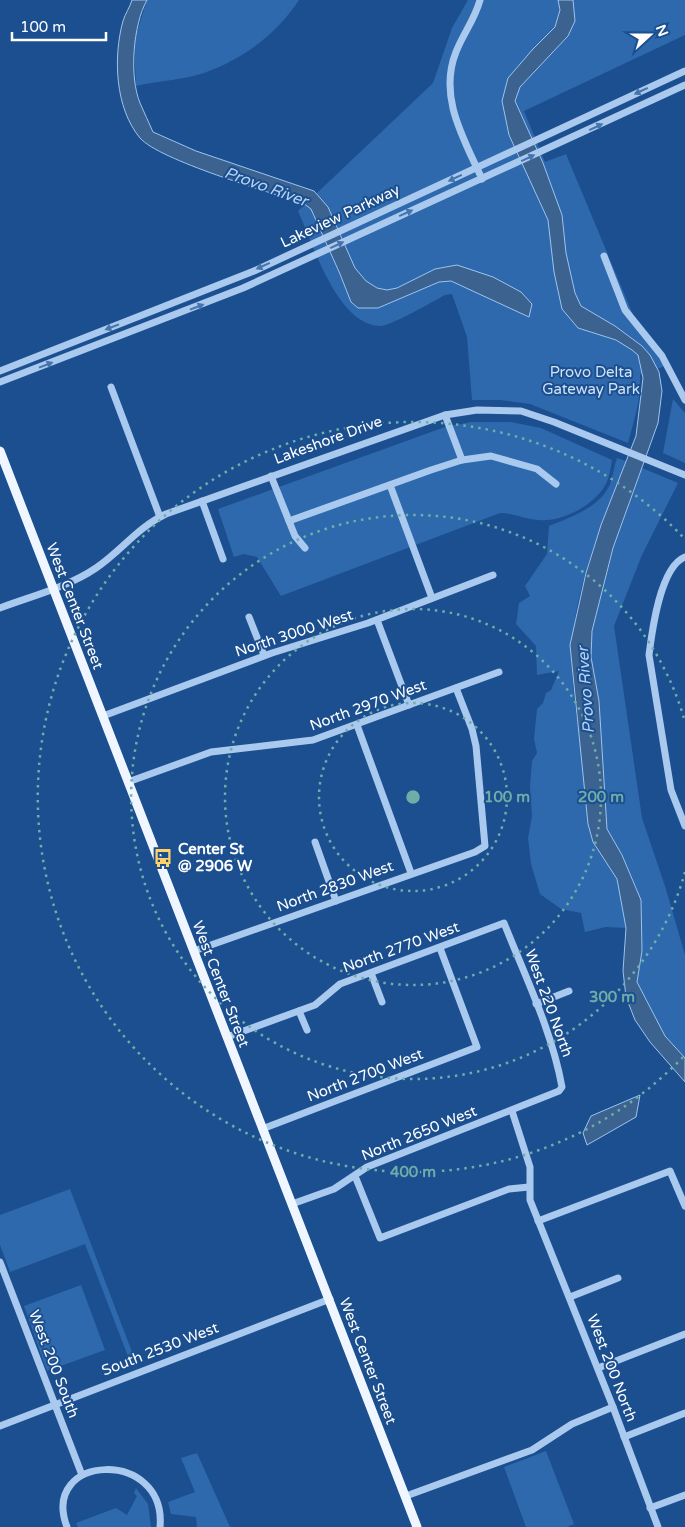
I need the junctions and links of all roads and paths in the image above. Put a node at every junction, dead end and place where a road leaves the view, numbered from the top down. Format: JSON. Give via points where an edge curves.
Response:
{"nodes":[{"id":1,"x":480,"y":0,"type":"edge"},
{"id":2,"x":685,"y":71,"type":"edge"},
{"id":3,"x":685,"y":85,"type":"edge"},
{"id":4,"x":477,"y":168,"type":"junction"},
{"id":5,"x":482,"y":180,"type":"junction"},
{"id":6,"x":604,"y":256,"type":"dead end"},
{"id":7,"x":0,"y":371,"type":"edge"},
{"id":8,"x":0,"y":382,"type":"edge"},
{"id":9,"x":110,"y":387,"type":"dead end"},
{"id":10,"x":685,"y":400,"type":"edge"},
{"id":11,"x":445,"y":415,"type":"junction"},
{"id":12,"x":0,"y":451,"type":"edge"},
{"id":13,"x":462,"y":460,"type":"junction"},
{"id":14,"x":685,"y":475,"type":"edge"},
{"id":15,"x":271,"y":476,"type":"junction"},
{"id":16,"x":556,"y":484,"type":"dead end"},
{"id":17,"x":390,"y":485,"type":"junction"},
{"id":18,"x":202,"y":501,"type":"junction"},
{"id":19,"x":160,"y":517,"type":"junction"},
{"id":20,"x":288,"y":521,"type":"junction"},
{"id":21,"x":304,"y":548,"type":"dead end"},
{"id":22,"x":685,"y":557,"type":"edge"},
{"id":23,"x":223,"y":559,"type":"dead end"},
{"id":24,"x":493,"y":575,"type":"dead end"},
{"id":25,"x":53,"y":588,"type":"junction"},
{"id":26,"x":432,"y":598,"type":"junction"},
{"id":27,"x":0,"y":608,"type":"edge"},
{"id":28,"x":249,"y":617,"type":"dead end"},
{"id":29,"x":377,"y":620,"type":"junction"},
{"id":30,"x":264,"y":656,"type":"junction"},
{"id":31,"x":499,"y":672,"type":"dead end"},
{"id":32,"x":456,"y":688,"type":"junction"},
{"id":33,"x":409,"y":705,"type":"junction"},
{"id":34,"x":103,"y":716,"type":"junction"},
{"id":35,"x":356,"y":725,"type":"junction"},
{"id":36,"x":128,"y":782,"type":"junction"},
{"id":37,"x":683,"y":813,"type":"edge"},
{"id":38,"x":685,"y":826,"type":"edge"},
{"id":39,"x":315,"y":842,"type":"dead end"},
{"id":40,"x":411,"y":873,"type":"junction"},
{"id":41,"x":336,"y":901,"type":"junction"},
{"id":42,"x":504,"y":923,"type":"joint"},
{"id":43,"x":440,"y":948,"type":"junction"},
{"id":44,"x":194,"y":951,"type":"junction"},
{"id":45,"x":371,"y":973,"type":"junction"},
{"id":46,"x":569,"y":991,"type":"dead end"},
{"id":47,"x":382,"y":1002,"type":"dead end"},
{"id":48,"x":536,"y":1004,"type":"junction"},
{"id":49,"x":299,"y":1011,"type":"junction"},
{"id":50,"x":307,"y":1030,"type":"dead end"},
{"id":51,"x":227,"y":1037,"type":"junction"},
{"id":52,"x":559,"y":1092,"type":"joint"},
{"id":53,"x":512,"y":1111,"type":"junction"},
{"id":54,"x":262,"y":1128,"type":"junction"},
{"id":55,"x":355,"y":1176,"type":"junction"},
{"id":56,"x":529,"y":1188,"type":"junction"},
{"id":57,"x":292,"y":1204,"type":"junction"},
{"id":58,"x":685,"y":1206,"type":"edge"},
{"id":59,"x":538,"y":1221,"type":"junction"},
{"id":60,"x":0,"y":1262,"type":"edge"},
{"id":61,"x":618,"y":1278,"type":"dead end"},
{"id":62,"x":570,"y":1297,"type":"junction"},
{"id":63,"x":330,"y":1299,"type":"junction"},
{"id":64,"x":685,"y":1334,"type":"edge"},
{"id":65,"x":598,"y":1368,"type":"junction"},
{"id":66,"x":54,"y":1404,"type":"junction"},
{"id":67,"x":613,"y":1407,"type":"junction"},
{"id":68,"x":685,"y":1413,"type":"edge"},
{"id":69,"x":0,"y":1426,"type":"edge"},
{"id":70,"x":624,"y":1437,"type":"junction"},
{"id":71,"x":82,"y":1475,"type":"junction"},
{"id":72,"x":685,"y":1495,"type":"edge"},
{"id":73,"x":406,"y":1496,"type":"junction"},
{"id":74,"x":650,"y":1508,"type":"junction"},
{"id":75,"x":67,"y":1527,"type":"edge"},
{"id":76,"x":160,"y":1527,"type":"edge"},
{"id":77,"x":417,"y":1527,"type":"edge"},
{"id":78,"x":658,"y":1527,"type":"edge"}],
"edges":[{"from":1,"to":4,"type":"street","via":[[455,53],[449,84],[455,119]]},
{"from":2,"to":4,"type":"street","name":"Lakeview Parkway","one_way":true},
{"from":5,"to":3,"type":"street","name":"Lakeview Parkway","one_way":true},
{"from":4,"to":5,"type":"street"},
{"from":4,"to":7,"type":"street","name":"Lakeview Parkway","one_way":true,"via":[[308,247]]},
{"from":8,"to":5,"type":"street","name":"Lakeview Parkway","one_way":true,"via":[[220,298]]},
{"from":6,"to":10,"type":"street","via":[[628,315],[662,356]]},
{"from":9,"to":19,"type":"street"},
{"from":11,"to":13,"type":"street"},
{"from":11,"to":14,"type":"street","name":"Lakeshore Drive","via":[[477,410],[521,411]]},
{"from":11,"to":15,"type":"street","name":"Lakeshore Drive"},
{"from":12,"to":25,"type":"main road","name":"West Center Street"},
{"from":13,"to":16,"type":"street","via":[[491,456],[537,469]]},
{"from":13,"to":17,"type":"street"},
{"from":15,"to":18,"type":"street","name":"Lakeshore Drive"},
{"from":15,"to":20,"type":"street"},
{"from":17,"to":20,"type":"street"},
{"from":17,"to":26,"type":"street"},
{"from":18,"to":19,"type":"street","name":"Lakeshore Drive"},
{"from":18,"to":23,"type":"street"},
{"from":19,"to":25,"type":"street","name":"Lakeshore Drive","via":[[143,527],[98,566]]},
{"from":20,"to":21,"type":"street"},
{"from":22,"to":37,"type":"street","via":[[668,572],[649,655],[671,790]]},
{"from":24,"to":26,"type":"street","name":"North 3000 West"},
{"from":25,"to":27,"type":"street","name":"Lakeshore Drive"},
{"from":25,"to":34,"type":"main road","name":"West Center Street"},
{"from":26,"to":29,"type":"street","name":"North 3000 West"},
{"from":28,"to":30,"type":"street"},
{"from":29,"to":30,"type":"street","name":"North 3000 West"},
{"from":29,"to":33,"type":"street"},
{"from":30,"to":34,"type":"street","name":"North 3000 West"},
{"from":31,"to":32,"type":"street","name":"North 2970 West"},
{"from":32,"to":33,"type":"street","name":"North 2970 West"},
{"from":32,"to":40,"type":"street","name":"North 2830 West","via":[[476,746],[485,846]]},
{"from":33,"to":35,"type":"street","name":"North 2970 West"},
{"from":34,"to":36,"type":"main road","name":"West Center Street"},
{"from":35,"to":36,"type":"street","name":"North 2970 West","via":[[313,740],[198,756]]},
{"from":35,"to":40,"type":"street"},
{"from":36,"to":44,"type":"main road","name":"West Center Street"},
{"from":37,"to":38,"type":"street"},
{"from":39,"to":41,"type":"street"},
{"from":40,"to":41,"type":"street","name":"North 2830 West"},
{"from":41,"to":44,"type":"street","name":"North 2830 West"},
{"from":42,"to":43,"type":"street","name":"North 2770 West"},
{"from":42,"to":48,"type":"street","name":"West 220 North"},
{"from":43,"to":45,"type":"street","name":"North 2770 West"},
{"from":43,"to":54,"type":"street","name":"North 2700 West","via":[[477,1047]]},
{"from":44,"to":51,"type":"main road","name":"West Center Street"},
{"from":45,"to":47,"type":"street"},
{"from":45,"to":49,"type":"street","name":"North 2770 West","via":[[340,984],[315,1005]]},
{"from":46,"to":48,"type":"street"},
{"from":48,"to":52,"type":"street","name":"West 220 North","via":[[559,1071],[562,1088]]},
{"from":49,"to":50,"type":"street"},
{"from":49,"to":51,"type":"street","name":"North 2770 West"},
{"from":51,"to":54,"type":"main road","name":"West Center Street"},
{"from":52,"to":53,"type":"street","name":"North 2650 West"},
{"from":53,"to":55,"type":"street","name":"North 2650 West","via":[[367,1167]]},
{"from":53,"to":56,"type":"street","name":"West 200 North","via":[[530,1167]]},
{"from":54,"to":57,"type":"main road","name":"West Center Street"},
{"from":55,"to":56,"type":"street","via":[[380,1238],[509,1189]]},
{"from":55,"to":57,"type":"street","name":"North 2650 West","via":[[334,1189]]},
{"from":56,"to":59,"type":"street","name":"West 200 North"},
{"from":57,"to":63,"type":"main road","name":"West Center Street"},
{"from":58,"to":59,"type":"street","via":[[670,1171]]},
{"from":59,"to":62,"type":"street","name":"West 200 North"},
{"from":60,"to":66,"type":"street","name":"West 200 South"},
{"from":61,"to":62,"type":"street"},
{"from":62,"to":65,"type":"street","name":"West 200 North"},
{"from":63,"to":66,"type":"street","name":"South 2530 West"},
{"from":63,"to":73,"type":"main road","name":"West Center Street"},
{"from":64,"to":65,"type":"street"},
{"from":65,"to":67,"type":"street","name":"West 200 North"},
{"from":66,"to":69,"type":"street","name":"South 2530 West"},
{"from":66,"to":71,"type":"street","name":"West 200 South"},
{"from":67,"to":70,"type":"street","name":"West 200 North"},
{"from":67,"to":73,"type":"street","via":[[572,1424],[520,1455]]},
{"from":68,"to":70,"type":"street"},
{"from":70,"to":74,"type":"street","name":"West 200 North"},
{"from":71,"to":75,"type":"street","via":[[68,1486],[62,1500],[62,1514]]},
{"from":71,"to":76,"type":"street","via":[[115,1470],[140,1478],[156,1497],[161,1512]]},
{"from":72,"to":74,"type":"street"},
{"from":73,"to":77,"type":"main road","name":"West Center Street"},
{"from":74,"to":78,"type":"street","name":"West 200 North"}]}
